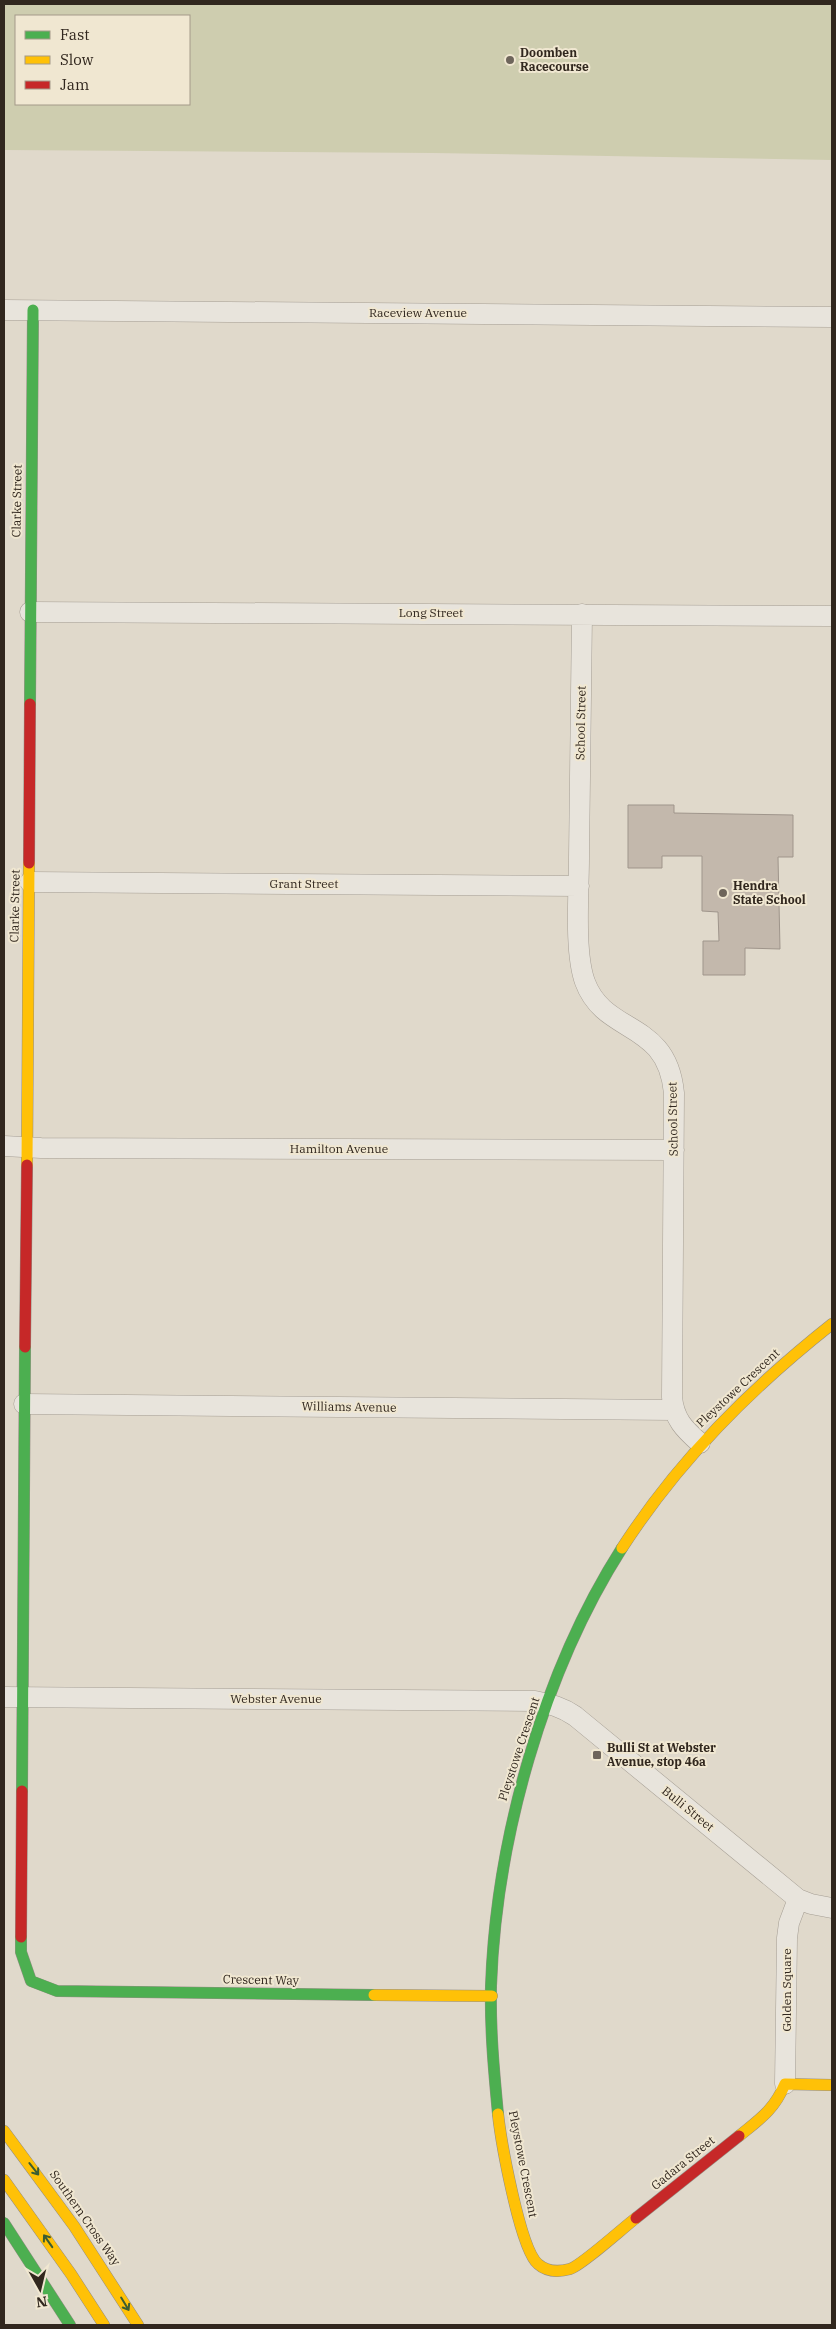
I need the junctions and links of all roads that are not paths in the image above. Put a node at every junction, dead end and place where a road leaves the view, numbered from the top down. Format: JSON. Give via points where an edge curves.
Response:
{"nodes":[{"id":1,"x":4,"y":310,"type":"edge"},
{"id":2,"x":33,"y":310,"type":"junction"},
{"id":3,"x":832,"y":317,"type":"edge"},
{"id":4,"x":30,"y":612,"type":"junction"},
{"id":5,"x":582,"y":614,"type":"junction"},
{"id":6,"x":832,"y":616,"type":"edge"},
{"id":7,"x":30,"y":882,"type":"junction"},
{"id":8,"x":579,"y":886,"type":"junction"},
{"id":9,"x":4,"y":1146,"type":"edge"},
{"id":10,"x":26,"y":1146,"type":"junction"},
{"id":11,"x":674,"y":1150,"type":"junction"},
{"id":12,"x":832,"y":1324,"type":"edge"},
{"id":13,"x":24,"y":1404,"type":"junction"},
{"id":14,"x":673,"y":1410,"type":"junction"},
{"id":15,"x":700,"y":1443,"type":"junction"},
{"id":16,"x":13,"y":1697,"type":"edge"},
{"id":17,"x":547,"y":1703,"type":"junction"},
{"id":18,"x":798,"y":1899,"type":"junction"},
{"id":19,"x":832,"y":1908,"type":"edge"},
{"id":20,"x":31,"y":1981,"type":"joint"},
{"id":21,"x":492,"y":1996,"type":"junction"},
{"id":22,"x":785,"y":2084,"type":"junction"},
{"id":23,"x":832,"y":2085,"type":"edge"},
{"id":24,"x":4,"y":2131,"type":"edge"},
{"id":25,"x":4,"y":2180,"type":"edge"},
{"id":26,"x":4,"y":2223,"type":"edge"},
{"id":27,"x":546,"y":2270,"type":"joint"},
{"id":28,"x":70,"y":2325,"type":"edge"},
{"id":29,"x":104,"y":2325,"type":"edge"},
{"id":30,"x":138,"y":2325,"type":"edge"}],
"edges":[{"from":1,"to":2,"type":"street","name":"Raceview Avenue"},
{"from":2,"to":3,"type":"street","name":"Raceview Avenue"},
{"from":2,"to":4,"type":"main road","name":"Clarke Street"},
{"from":4,"to":5,"type":"street","name":"Long Street"},
{"from":4,"to":7,"type":"main road","name":"Clarke Street"},
{"from":5,"to":6,"type":"street","name":"Long Street"},
{"from":5,"to":8,"type":"street","name":"School Street"},
{"from":7,"to":8,"type":"street","name":"Grant Street"},
{"from":7,"to":10,"type":"main road","name":"Clarke Street"},
{"from":8,"to":11,"type":"street","name":"School Street","via":[[581,968],[586,984],[602,1009],[648,1038],[664,1057],[673,1079]]},
{"from":9,"to":10,"type":"street","name":"Hamilton Avenue"},
{"from":10,"to":11,"type":"street","name":"Hamilton Avenue"},
{"from":10,"to":13,"type":"main road","name":"Clarke Street"},
{"from":11,"to":14,"type":"street","name":"School Street"},
{"from":12,"to":15,"type":"main road","name":"Pleystowe Crescent","via":[[736,1405]]},
{"from":13,"to":14,"type":"street","name":"Williams Avenue"},
{"from":13,"to":16,"type":"main road","name":"Clarke Street"},
{"from":14,"to":15,"type":"street","via":[[683,1428]]},
{"from":15,"to":17,"type":"main road","name":"Pleystowe Crescent","via":[[627,1541],[594,1599]]},
{"from":16,"to":17,"type":"street","name":"Webster Avenue"},
{"from":16,"to":20,"type":"main road","name":"Clarke Street","via":[[21,1952]]},
{"from":17,"to":18,"type":"street","name":"Bulli Street","via":[[575,1716]]},
{"from":17,"to":21,"type":"main road","name":"Pleystowe Crescent","via":[[507,1841],[497,1906]]},
{"from":18,"to":19,"type":"street","name":"Bulli Street"},
{"from":18,"to":22,"type":"street","name":"Golden Square","via":[[787,1938]]},
{"from":20,"to":21,"type":"main road","name":"Crescent Way","via":[[57,1991]]},
{"from":21,"to":27,"type":"main road","name":"Pleystowe Crescent","via":[[494,2073],[504,2155],[527,2248]]},
{"from":22,"to":23,"type":"main road"},
{"from":22,"to":27,"type":"main road","name":"Gadara Street","via":[[778,2101],[767,2114],[581,2263],[565,2271]]},
{"from":24,"to":30,"type":"main road","name":"Southern Cross Way","one_way":true,"via":[[54,2196]]},
{"from":29,"to":25,"type":"main road","one_way":true},
{"from":26,"to":28,"type":"main road"}]}
